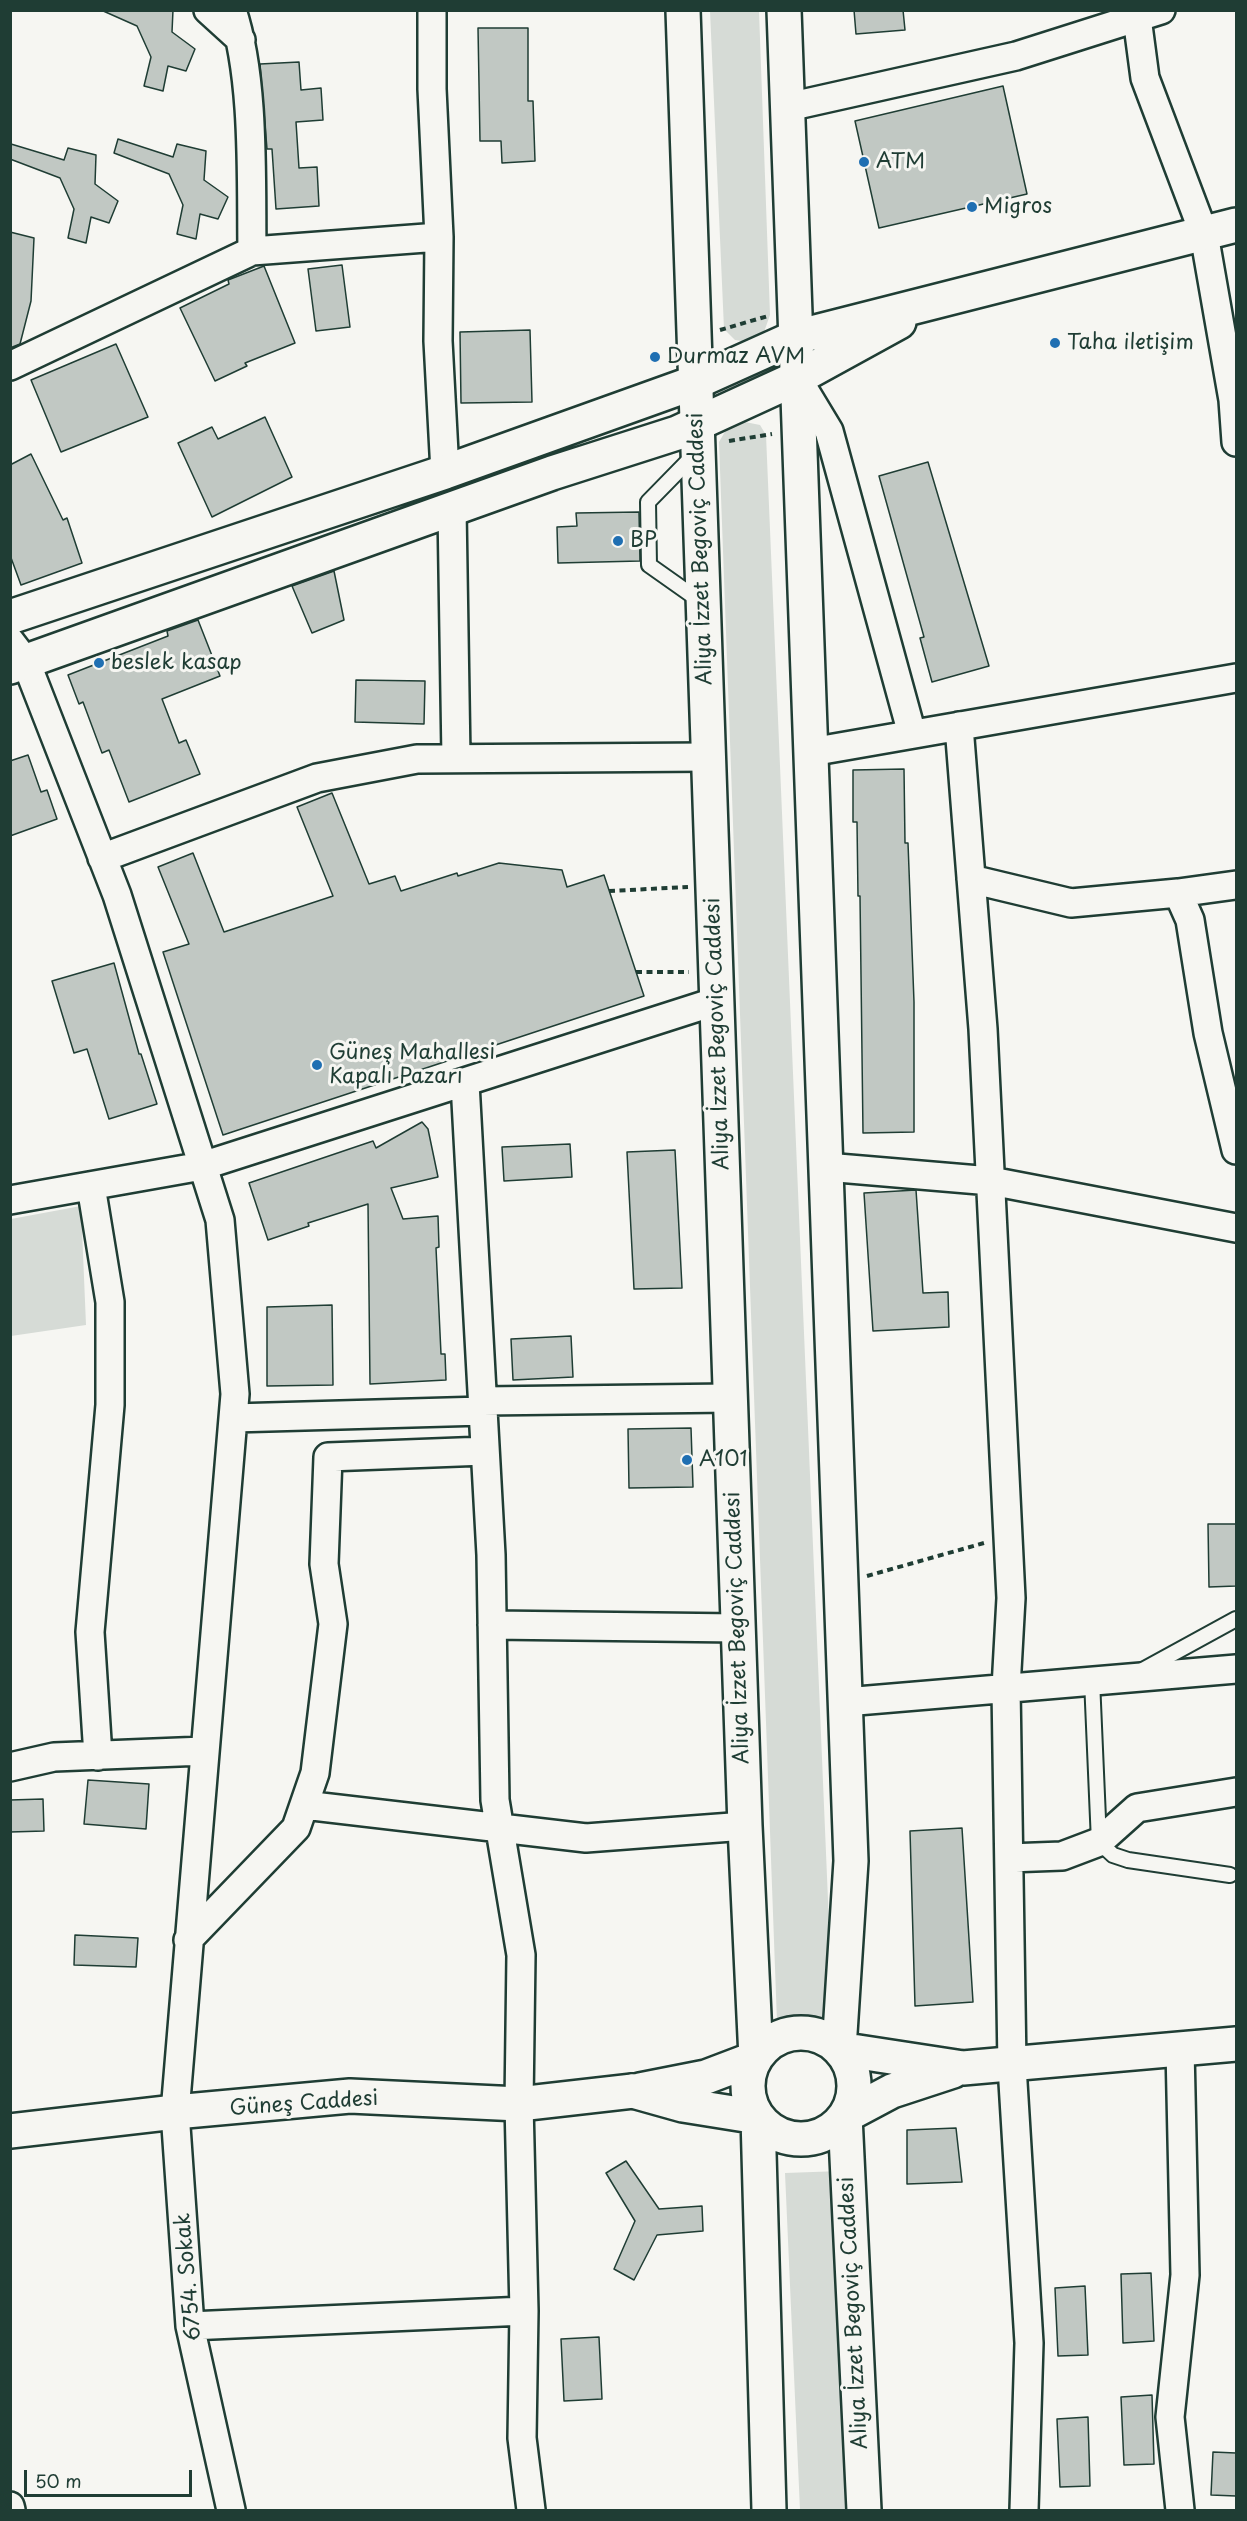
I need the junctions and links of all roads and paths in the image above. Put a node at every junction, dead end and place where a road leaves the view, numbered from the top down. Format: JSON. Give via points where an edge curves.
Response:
{"nodes":[{"id":1,"x":208,"y":10,"type":"edge"},
{"id":2,"x":232,"y":10,"type":"edge"},
{"id":3,"x":432,"y":10,"type":"edge"},
{"id":4,"x":683,"y":10,"type":"edge"},
{"id":5,"x":784,"y":10,"type":"edge"},
{"id":6,"x":1145,"y":13,"type":"edge"},
{"id":7,"x":242,"y":41,"type":"junction"},
{"id":8,"x":788,"y":107,"type":"junction"},
{"id":9,"x":1236,"y":225,"type":"edge"},
{"id":10,"x":1204,"y":234,"type":"junction"},
{"id":11,"x":439,"y":237,"type":"junction"},
{"id":12,"x":252,"y":251,"type":"junction"},
{"id":13,"x":935,"y":303,"type":"junction"},
{"id":14,"x":795,"y":322,"type":"junction"},
{"id":15,"x":694,"y":336,"type":"junction"},
{"id":16,"x":10,"y":366,"type":"edge"},
{"id":17,"x":797,"y":378,"type":"junction"},
{"id":18,"x":696,"y":382,"type":"junction"},
{"id":19,"x":1235,"y":399,"type":"edge"},
{"id":20,"x":799,"y":429,"type":"junction"},
{"id":21,"x":698,"y":440,"type":"junction"},
{"id":22,"x":1236,"y":442,"type":"edge"},
{"id":23,"x":445,"y":472,"type":"junction"},
{"id":24,"x":452,"y":509,"type":"junction"},
{"id":25,"x":703,"y":603,"type":"junction"},
{"id":26,"x":10,"y":617,"type":"edge"},
{"id":27,"x":16,"y":657,"type":"edge"},
{"id":28,"x":1236,"y":678,"type":"edge"},
{"id":29,"x":959,"y":726,"type":"junction"},
{"id":30,"x":912,"y":734,"type":"junction"},
{"id":31,"x":811,"y":752,"type":"junction"},
{"id":32,"x":709,"y":757,"type":"junction"},
{"id":33,"x":456,"y":758,"type":"junction"},
{"id":34,"x":102,"y":858,"type":"junction"},
{"id":35,"x":971,"y":879,"type":"junction"},
{"id":36,"x":1236,"y":885,"type":"edge"},
{"id":37,"x":691,"y":887,"type":"dead end"},
{"id":38,"x":609,"y":891,"type":"dead end"},
{"id":39,"x":1179,"y":893,"type":"junction"},
{"id":40,"x":636,"y":972,"type":"dead end"},
{"id":41,"x":695,"y":972,"type":"dead end"},
{"id":42,"x":717,"y":1001,"type":"junction"},
{"id":43,"x":465,"y":1083,"type":"junction"},
{"id":44,"x":1236,"y":1150,"type":"edge"},
{"id":45,"x":202,"y":1166,"type":"junction"},
{"id":46,"x":826,"y":1167,"type":"junction"},
{"id":47,"x":990,"y":1180,"type":"junction"},
{"id":48,"x":91,"y":1186,"type":"junction"},
{"id":49,"x":10,"y":1200,"type":"edge"},
{"id":50,"x":1236,"y":1228,"type":"edge"},
{"id":51,"x":730,"y":1398,"type":"junction"},
{"id":52,"x":483,"y":1406,"type":"junction"},
{"id":53,"x":233,"y":1418,"type":"junction"},
{"id":54,"x":485,"y":1451,"type":"junction"},
{"id":55,"x":1008,"y":1537,"type":"junction"},
{"id":56,"x":841,"y":1583,"type":"junction"},
{"id":57,"x":1236,"y":1619,"type":"edge"},
{"id":58,"x":492,"y":1625,"type":"junction"},
{"id":59,"x":738,"y":1628,"type":"junction"},
{"id":60,"x":1236,"y":1669,"type":"edge"},
{"id":61,"x":1131,"y":1677,"type":"junction"},
{"id":62,"x":1092,"y":1680,"type":"junction"},
{"id":63,"x":1006,"y":1688,"type":"junction"},
{"id":64,"x":845,"y":1702,"type":"junction"},
{"id":65,"x":204,"y":1751,"type":"junction"},
{"id":66,"x":98,"y":1755,"type":"junction"},
{"id":67,"x":10,"y":1767,"type":"edge"},
{"id":68,"x":1236,"y":1792,"type":"edge"},
{"id":69,"x":304,"y":1805,"type":"junction"},
{"id":70,"x":745,"y":1826,"type":"junction"},
{"id":71,"x":500,"y":1828,"type":"junction"},
{"id":72,"x":1099,"y":1842,"type":"junction"},
{"id":73,"x":1009,"y":1858,"type":"junction"},
{"id":74,"x":1230,"y":1875,"type":"dead end"},
{"id":75,"x":188,"y":1940,"type":"junction"},
{"id":76,"x":1236,"y":2044,"type":"edge"},
{"id":77,"x":839,"y":2049,"type":"junction"},
{"id":78,"x":1180,"y":2049,"type":"junction"},
{"id":79,"x":756,"y":2058,"type":"junction"},
{"id":80,"x":1012,"y":2066,"type":"junction"},
{"id":81,"x":963,"y":2068,"type":"junction"},
{"id":82,"x":633,"y":2091,"type":"junction"},
{"id":83,"x":519,"y":2104,"type":"junction"},
{"id":84,"x":175,"y":2112,"type":"junction"},
{"id":85,"x":845,"y":2116,"type":"junction"},
{"id":86,"x":759,"y":2117,"type":"junction"},
{"id":87,"x":10,"y":2131,"type":"edge"},
{"id":88,"x":524,"y":2311,"type":"junction"},
{"id":89,"x":190,"y":2326,"type":"junction"},
{"id":90,"x":231,"y":2511,"type":"edge"},
{"id":91,"x":531,"y":2511,"type":"edge"},
{"id":92,"x":769,"y":2511,"type":"edge"},
{"id":93,"x":864,"y":2511,"type":"edge"},
{"id":94,"x":1024,"y":2511,"type":"edge"},
{"id":95,"x":1180,"y":2511,"type":"edge"}],
"edges":[{"from":1,"to":7,"type":"street"},
{"from":2,"to":7,"type":"street"},
{"from":3,"to":11,"type":"street"},
{"from":4,"to":15,"type":"main road","name":"Aliya İzzet Begoviç Caddesi"},
{"from":5,"to":8,"type":"main road"},
{"from":6,"to":8,"type":"street","via":[[1016,56]]},
{"from":6,"to":10,"type":"street","via":[[1145,78]]},
{"from":7,"to":12,"type":"street","via":[[251,164]]},
{"from":8,"to":14,"type":"main road"},
{"from":9,"to":10,"type":"main road"},
{"from":10,"to":13,"type":"main road"},
{"from":10,"to":19,"type":"street"},
{"from":11,"to":12,"type":"street"},
{"from":11,"to":23,"type":"street","via":[[438,341]]},
{"from":12,"to":16,"type":"street"},
{"from":13,"to":14,"type":"main road","via":[[844,323]]},
{"from":13,"to":17,"type":"main road"},
{"from":14,"to":15,"type":"path"},
{"from":14,"to":17,"type":"main road"},
{"from":14,"to":18,"type":"main road"},
{"from":15,"to":18,"type":"main road","name":"Aliya İzzet Begoviç Caddesi"},
{"from":17,"to":20,"type":"main road"},
{"from":17,"to":21,"type":"main road"},
{"from":17,"to":30,"type":"street","via":[[829,431]]},
{"from":18,"to":21,"type":"main road","name":"Aliya İzzet Begoviç Caddesi"},
{"from":18,"to":23,"type":"main road"},
{"from":19,"to":22,"type":"street"},
{"from":20,"to":21,"type":"path"},
{"from":20,"to":31,"type":"main road"},
{"from":21,"to":24,"type":"main road"},
{"from":21,"to":25,"type":"main road","name":"Aliya İzzet Begoviç Caddesi"},
{"from":21,"to":25,"type":"lane","via":[[648,502],[649,565]]},
{"from":23,"to":26,"type":"main road"},
{"from":24,"to":27,"type":"main road"},
{"from":24,"to":33,"type":"street"},
{"from":25,"to":32,"type":"main road","name":"Aliya İzzet Begoviç Caddesi"},
{"from":27,"to":34,"type":"street","name":"6754. Sokak"},
{"from":28,"to":29,"type":"street"},
{"from":29,"to":30,"type":"street"},
{"from":29,"to":35,"type":"street"},
{"from":30,"to":31,"type":"street"},
{"from":31,"to":46,"type":"main road"},
{"from":32,"to":33,"type":"street"},
{"from":32,"to":42,"type":"main road","name":"Aliya İzzet Begoviç Caddesi"},
{"from":33,"to":34,"type":"street","via":[[417,759],[317,778]]},
{"from":34,"to":45,"type":"street","name":"6754. Sokak"},
{"from":35,"to":39,"type":"street","via":[[1071,903]]},
{"from":35,"to":47,"type":"street"},
{"from":36,"to":39,"type":"street"},
{"from":37,"to":38,"type":"path"},
{"from":39,"to":44,"type":"street","via":[[1190,920],[1208,1033]]},
{"from":40,"to":41,"type":"path"},
{"from":42,"to":43,"type":"street"},
{"from":42,"to":51,"type":"main road","name":"Aliya İzzet Begoviç Caddesi"},
{"from":43,"to":45,"type":"street"},
{"from":43,"to":52,"type":"street"},
{"from":45,"to":48,"type":"street"},
{"from":45,"to":53,"type":"street","name":"6754. Sokak","via":[[220,1220],[235,1394]]},
{"from":46,"to":47,"type":"street"},
{"from":46,"to":56,"type":"main road"},
{"from":47,"to":50,"type":"street"},
{"from":47,"to":55,"type":"street"},
{"from":48,"to":49,"type":"street"},
{"from":48,"to":66,"type":"street","via":[[110,1302],[110,1405],[90,1632]]},
{"from":51,"to":52,"type":"street"},
{"from":51,"to":59,"type":"main road","name":"Aliya İzzet Begoviç Caddesi"},
{"from":52,"to":53,"type":"street"},
{"from":52,"to":54,"type":"street"},
{"from":53,"to":65,"type":"street","name":"6754. Sokak"},
{"from":54,"to":58,"type":"street"},
{"from":54,"to":69,"type":"street","via":[[328,1457],[324,1564],[333,1624],[315,1773]]},
{"from":55,"to":56,"type":"path"},
{"from":55,"to":63,"type":"street","via":[[1011,1598]]},
{"from":56,"to":64,"type":"main road"},
{"from":57,"to":61,"type":"lane"},
{"from":58,"to":59,"type":"street"},
{"from":58,"to":71,"type":"street","via":[[495,1800]]},
{"from":59,"to":70,"type":"main road","name":"Aliya İzzet Begoviç Caddesi"},
{"from":60,"to":61,"type":"street"},
{"from":61,"to":62,"type":"street"},
{"from":62,"to":63,"type":"street"},
{"from":62,"to":72,"type":"lane"},
{"from":63,"to":64,"type":"street"},
{"from":63,"to":73,"type":"street"},
{"from":64,"to":77,"type":"main road","via":[[851,1861]]},
{"from":65,"to":66,"type":"street"},
{"from":65,"to":75,"type":"street","name":"6754. Sokak"},
{"from":66,"to":67,"type":"street","via":[[54,1757]]},
{"from":68,"to":72,"type":"street","via":[[1137,1808]]},
{"from":69,"to":71,"type":"street"},
{"from":69,"to":75,"type":"street","via":[[296,1828]]},
{"from":70,"to":71,"type":"street","via":[[586,1838]]},
{"from":70,"to":79,"type":"main road","name":"Aliya İzzet Begoviç Caddesi"},
{"from":71,"to":83,"type":"street","via":[[521,1955]]},
{"from":72,"to":73,"type":"street","via":[[1062,1856]]},
{"from":72,"to":74,"type":"lane","via":[[1113,1855],[1128,1860]]},
{"from":73,"to":80,"type":"street"},
{"from":75,"to":84,"type":"street","name":"6754. Sokak"},
{"from":76,"to":78,"type":"main road"},
{"from":77,"to":79,"type":"main road","via":[[819,2037],[795,2033],[767,2046]]},
{"from":77,"to":81,"type":"main road"},
{"from":77,"to":85,"type":"main road","via":[[848,2060],[854,2082]]},
{"from":78,"to":80,"type":"main road"},
{"from":78,"to":95,"type":"street","via":[[1185,2275],[1170,2417]]},
{"from":79,"to":82,"type":"main road","name":"Güneş Caddesi","via":[[706,2077]]},
{"from":79,"to":86,"type":"main road","via":[[748,2088]]},
{"from":80,"to":81,"type":"main road"},
{"from":80,"to":94,"type":"street","via":[[1029,2343]]},
{"from":81,"to":85,"type":"main road","via":[[892,2091]]},
{"from":82,"to":83,"type":"main road","name":"Güneş Caddesi"},
{"from":82,"to":86,"type":"main road","via":[[683,2105]]},
{"from":83,"to":84,"type":"main road","name":"Güneş Caddesi","via":[[350,2096]]},
{"from":83,"to":88,"type":"street"},
{"from":84,"to":87,"type":"main road","name":"Güneş Caddesi"},
{"from":84,"to":89,"type":"street","name":"6754. Sokak"},
{"from":85,"to":86,"type":"main road","via":[[833,2128],[802,2139],[785,2137]]},
{"from":85,"to":93,"type":"main road","name":"Aliya İzzet Begoviç Caddesi"},
{"from":86,"to":92,"type":"main road"},
{"from":88,"to":89,"type":"street"},
{"from":88,"to":91,"type":"street","via":[[522,2438]]},
{"from":89,"to":90,"type":"street","name":"6754. Sokak"}]}
